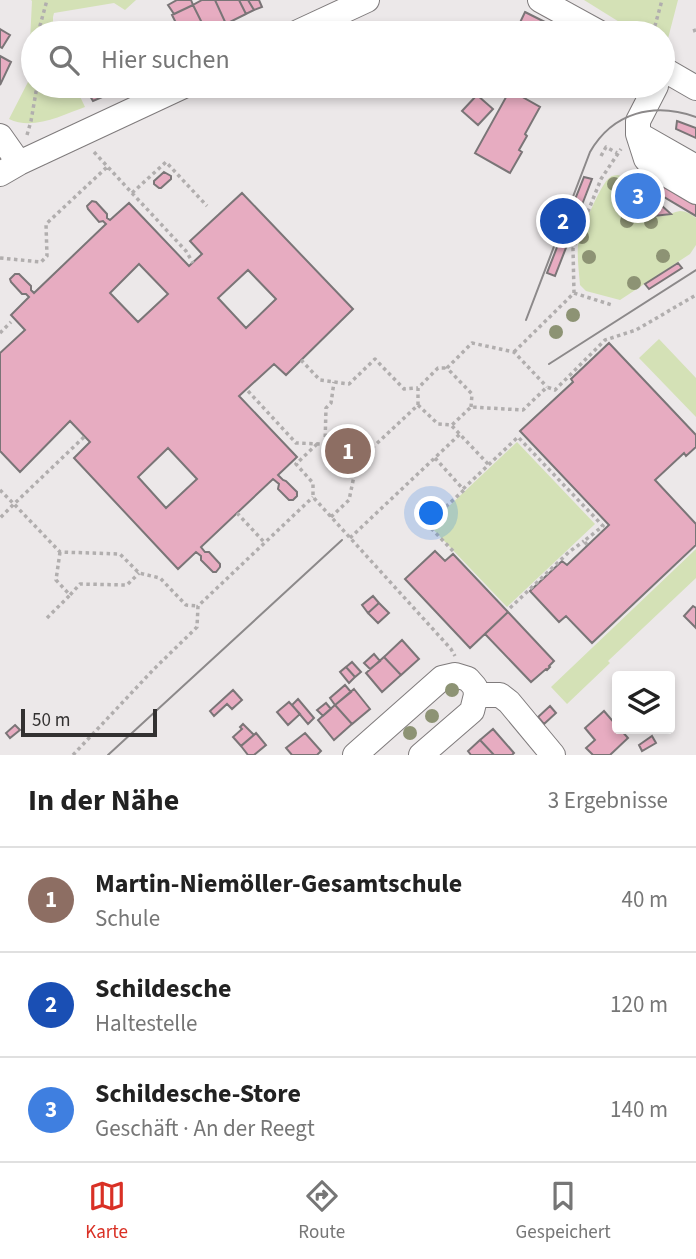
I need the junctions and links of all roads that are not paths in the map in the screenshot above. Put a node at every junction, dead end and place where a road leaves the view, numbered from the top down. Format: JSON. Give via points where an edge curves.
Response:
{"nodes":[{"id":1,"x":368,"y":0,"type":"edge"},
{"id":2,"x":540,"y":0,"type":"edge"},
{"id":3,"x":322,"y":21,"type":"edge"},
{"id":4,"x":578,"y":21,"type":"edge"},
{"id":5,"x":675,"y":80,"type":"edge"},
{"id":6,"x":696,"y":88,"type":"edge"},
{"id":7,"x":159,"y":98,"type":"edge"},
{"id":8,"x":649,"y":98,"type":"edge"},
{"id":9,"x":638,"y":134,"type":"junction"},
{"id":10,"x":0,"y":136,"type":"edge"},
{"id":11,"x":696,"y":167,"type":"edge"},
{"id":12,"x":9,"y":168,"type":"edge"},
{"id":13,"x":696,"y":192,"type":"edge"},
{"id":14,"x":476,"y":695,"type":"junction"},
{"id":15,"x":355,"y":755,"type":"edge"},
{"id":16,"x":421,"y":755,"type":"edge"},
{"id":17,"x":553,"y":755,"type":"edge"}],
"edges":[{"from":1,"to":3,"type":"street"},
{"from":2,"to":4,"type":"street"},
{"from":5,"to":6,"type":"street"},
{"from":7,"to":12,"type":"street"},
{"from":8,"to":9,"type":"street","via":[[638,121]]},
{"from":9,"to":11,"type":"street"},
{"from":9,"to":13,"type":"street","via":[[652,166]]},
{"from":10,"to":12,"type":"street"},
{"from":14,"to":15,"type":"street","via":[[468,679],[442,678]]},
{"from":14,"to":16,"type":"street","via":[[472,711]]},
{"from":14,"to":17,"type":"street","via":[[500,695],[509,702]]}]}
